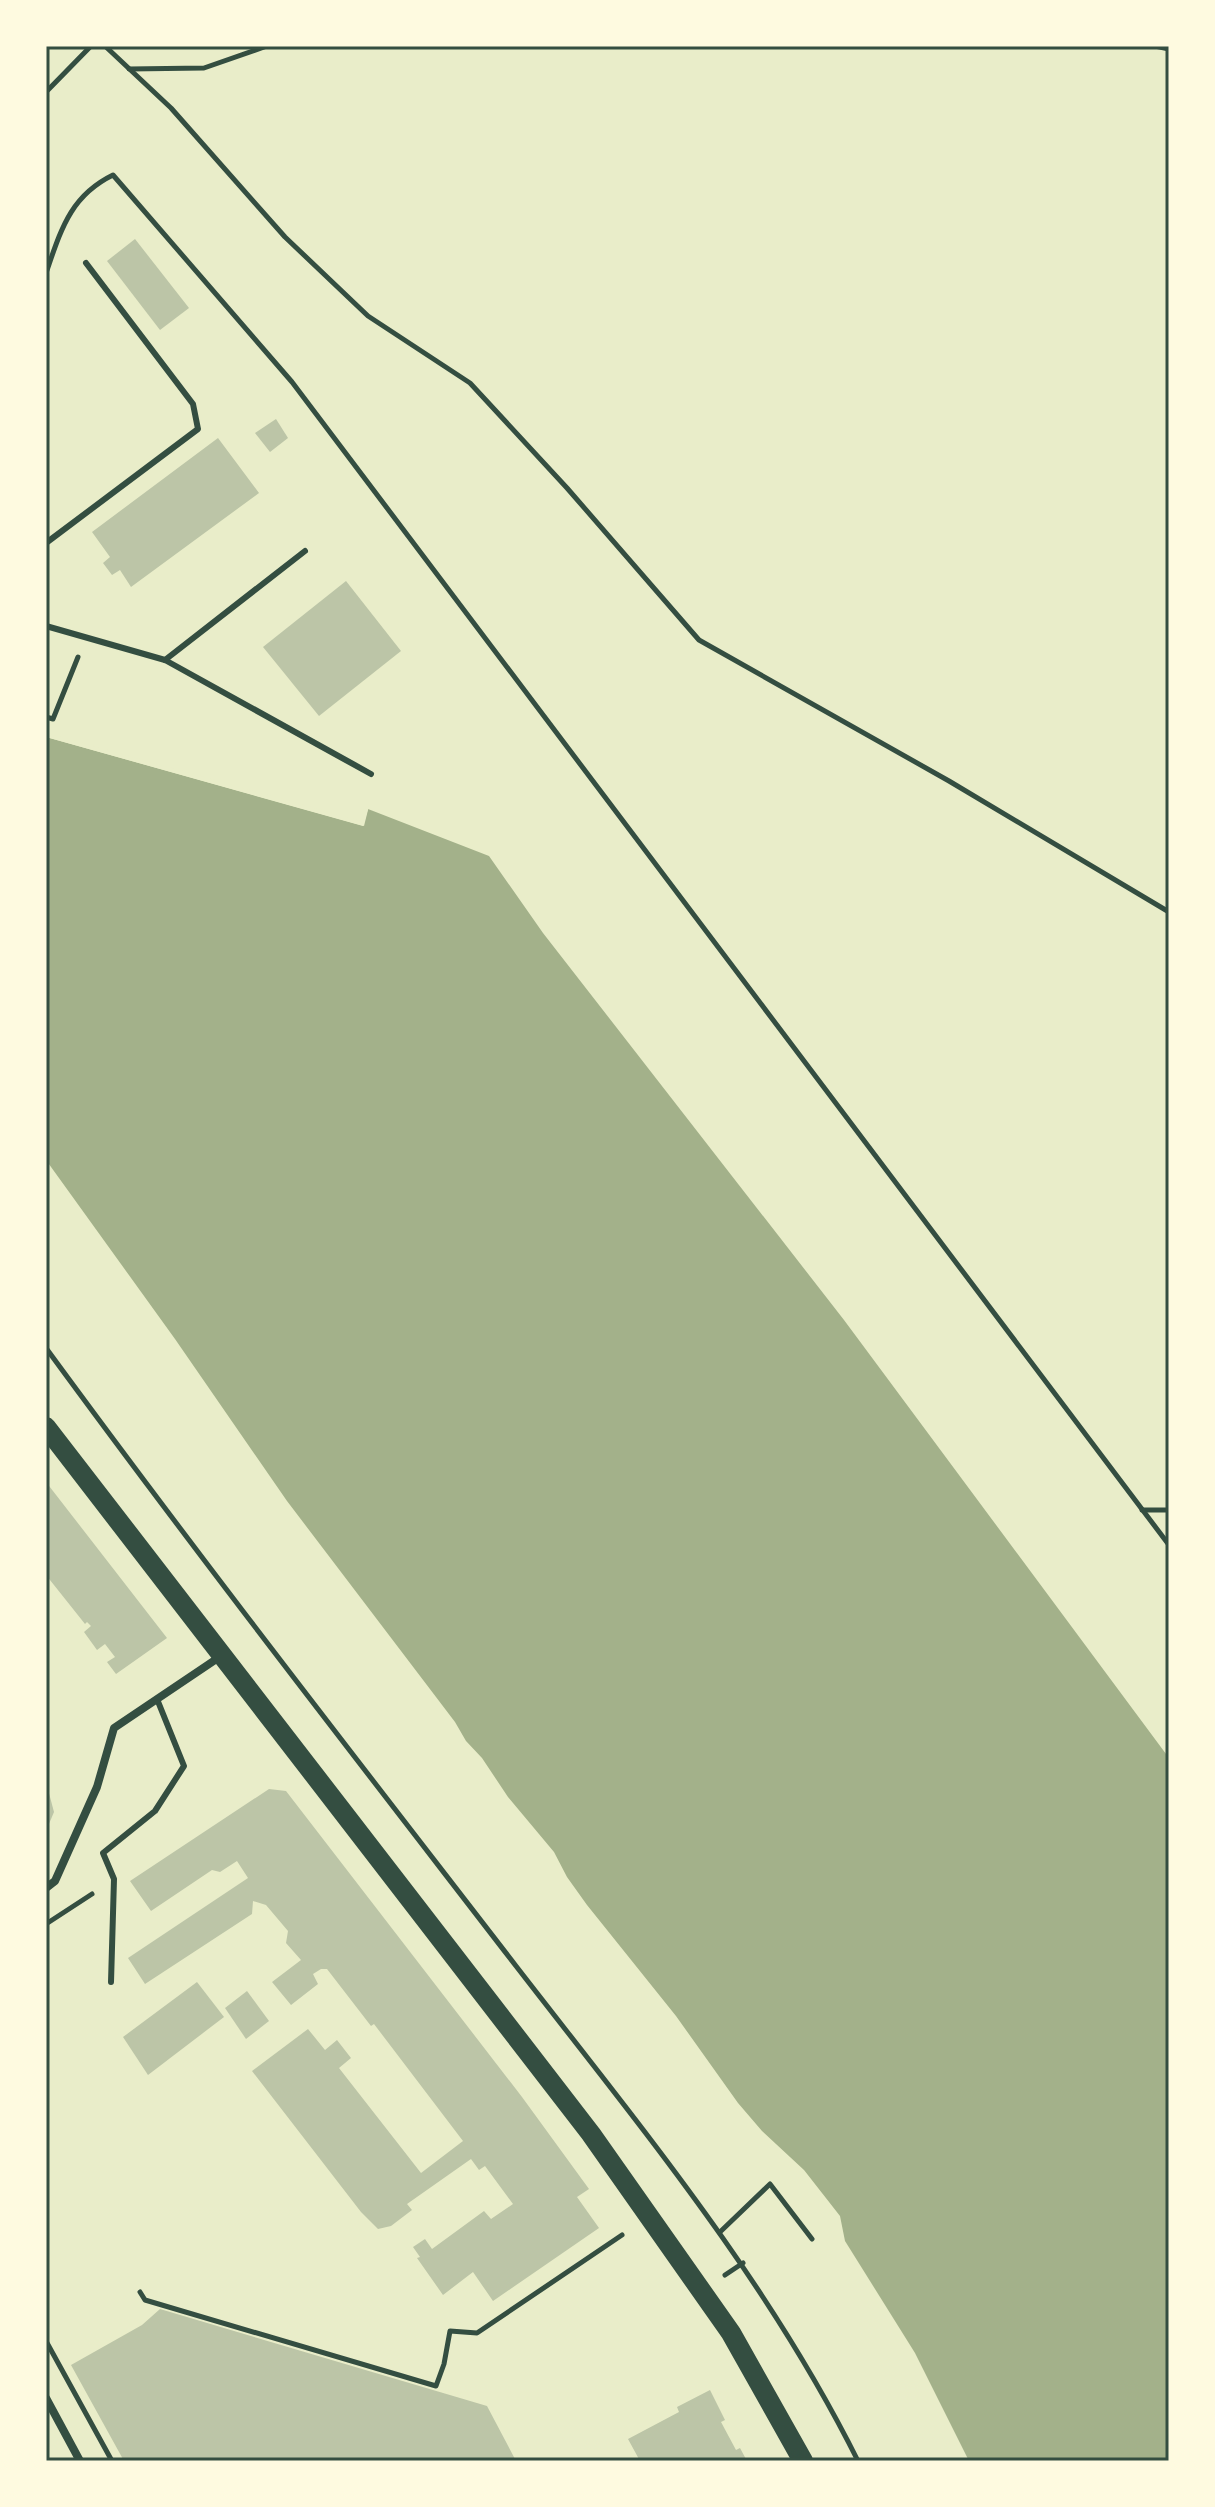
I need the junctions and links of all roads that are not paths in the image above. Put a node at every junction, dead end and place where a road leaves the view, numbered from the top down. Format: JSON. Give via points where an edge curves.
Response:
{"nodes":[{"id":1,"x":86,"y":263,"type":"dead end"},
{"id":2,"x":46,"y":543,"type":"edge"},
{"id":3,"x":305,"y":551,"type":"dead end"},
{"id":4,"x":46,"y":626,"type":"edge"},
{"id":5,"x":165,"y":660,"type":"junction"},
{"id":6,"x":371,"y":774,"type":"dead end"},
{"id":7,"x":46,"y":1427,"type":"edge"},
{"id":8,"x":221,"y":1656,"type":"junction"},
{"id":9,"x":157,"y":1699,"type":"junction"},
{"id":10,"x":46,"y":1888,"type":"edge"},
{"id":11,"x":111,"y":1982,"type":"dead end"},
{"id":12,"x":46,"y":2398,"type":"edge"},
{"id":13,"x":80,"y":2461,"type":"edge"},
{"id":14,"x":803,"y":2461,"type":"edge"}],
"edges":[{"from":1,"to":2,"type":"lane","via":[[193,404],[198,429]]},
{"from":3,"to":5,"type":"lane"},
{"from":4,"to":5,"type":"lane"},
{"from":5,"to":6,"type":"lane"},
{"from":7,"to":8,"type":"main road"},
{"from":8,"to":9,"type":"street"},
{"from":8,"to":14,"type":"main road","via":[[645,2208],[736,2342]]},
{"from":9,"to":10,"type":"street","via":[[114,1728],[97,1787],[55,1881]]},
{"from":9,"to":11,"type":"lane","via":[[184,1766],[155,1811],[103,1853],[114,1879]]},
{"from":12,"to":13,"type":"street"}]}
